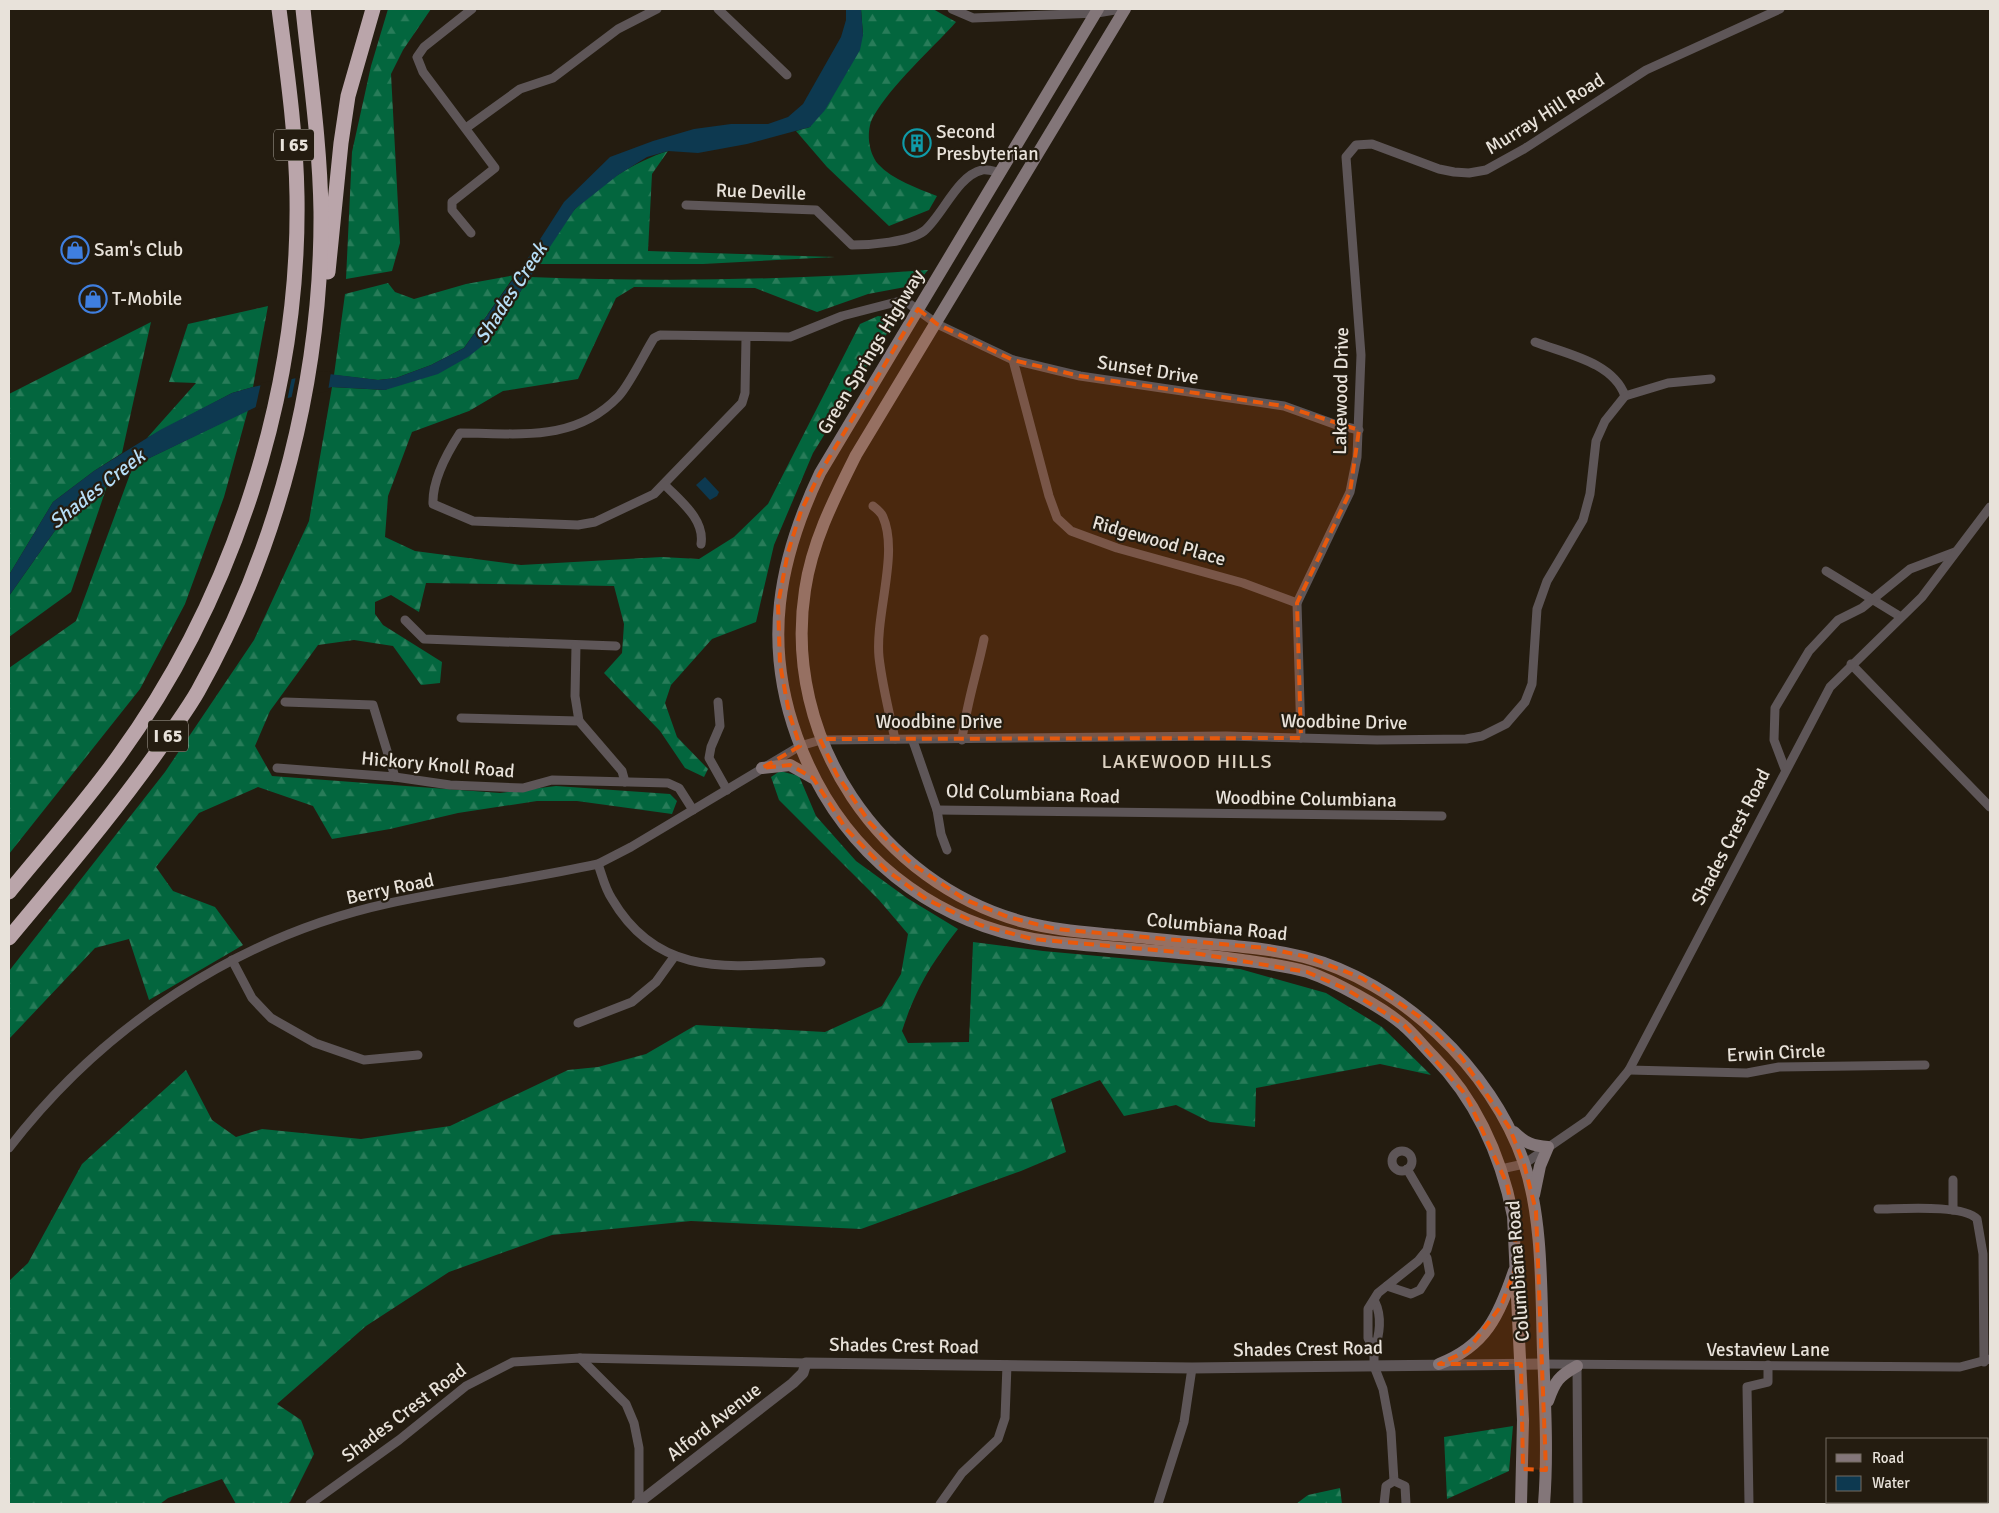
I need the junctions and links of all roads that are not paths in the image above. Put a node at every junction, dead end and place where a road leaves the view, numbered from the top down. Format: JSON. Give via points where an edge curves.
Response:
{"nodes":[{"id":1,"x":303,"y":9,"type":"edge"},
{"id":2,"x":373,"y":9,"type":"edge"},
{"id":3,"x":472,"y":9,"type":"edge"},
{"id":4,"x":656,"y":9,"type":"edge"},
{"id":5,"x":718,"y":9,"type":"edge"},
{"id":6,"x":952,"y":9,"type":"edge"},
{"id":7,"x":1121,"y":9,"type":"edge"},
{"id":8,"x":1125,"y":9,"type":"edge"},
{"id":9,"x":1780,"y":9,"type":"edge"},
{"id":10,"x":1098,"y":11,"type":"edge"},
{"id":11,"x":279,"y":12,"type":"edge"},
{"id":12,"x":787,"y":76,"type":"dead end"},
{"id":13,"x":466,"y":128,"type":"junction"},
{"id":14,"x":1001,"y":173,"type":"junction"},
{"id":15,"x":686,"y":205,"type":"dead end"},
{"id":16,"x":471,"y":233,"type":"dead end"},
{"id":17,"x":1352,"y":242,"type":"joint"},
{"id":18,"x":325,"y":270,"type":"junction"},
{"id":19,"x":918,"y":310,"type":"junction"},
{"id":20,"x":937,"y":324,"type":"junction"},
{"id":21,"x":746,"y":338,"type":"junction"},
{"id":22,"x":1535,"y":342,"type":"dead end"},
{"id":23,"x":1014,"y":360,"type":"junction"},
{"id":24,"x":1711,"y":378,"type":"dead end"},
{"id":25,"x":1624,"y":396,"type":"junction"},
{"id":26,"x":1359,"y":430,"type":"junction"},
{"id":27,"x":664,"y":484,"type":"junction"},
{"id":28,"x":873,"y":506,"type":"dead end"},
{"id":29,"x":1990,"y":507,"type":"edge"},
{"id":30,"x":701,"y":544,"type":"dead end"},
{"id":31,"x":1956,"y":552,"type":"junction"},
{"id":32,"x":1826,"y":571,"type":"dead end"},
{"id":33,"x":1873,"y":600,"type":"junction"},
{"id":34,"x":1297,"y":603,"type":"junction"},
{"id":35,"x":1901,"y":616,"type":"junction"},
{"id":36,"x":405,"y":620,"type":"dead end"},
{"id":37,"x":984,"y":639,"type":"dead end"},
{"id":38,"x":576,"y":646,"type":"junction"},
{"id":39,"x":616,"y":646,"type":"dead end"},
{"id":40,"x":1851,"y":664,"type":"junction"},
{"id":41,"x":285,"y":702,"type":"dead end"},
{"id":42,"x":718,"y":702,"type":"dead end"},
{"id":43,"x":461,"y":718,"type":"dead end"},
{"id":44,"x":579,"y":721,"type":"junction"},
{"id":45,"x":1301,"y":738,"type":"junction"},
{"id":46,"x":895,"y":739,"type":"junction"},
{"id":47,"x":821,"y":740,"type":"junction"},
{"id":48,"x":962,"y":740,"type":"junction"},
{"id":49,"x":913,"y":741,"type":"junction"},
{"id":50,"x":800,"y":746,"type":"junction"},
{"id":51,"x":277,"y":768,"type":"dead end"},
{"id":52,"x":762,"y":768,"type":"junction"},
{"id":53,"x":1785,"y":769,"type":"junction"},
{"id":54,"x":395,"y":777,"type":"junction"},
{"id":55,"x":813,"y":778,"type":"junction"},
{"id":56,"x":625,"y":782,"type":"junction"},
{"id":57,"x":727,"y":790,"type":"junction"},
{"id":58,"x":1990,"y":808,"type":"edge"},
{"id":59,"x":693,"y":810,"type":"junction"},
{"id":60,"x":938,"y":810,"type":"junction"},
{"id":61,"x":1169,"y":813,"type":"joint"},
{"id":62,"x":1442,"y":816,"type":"dead end"},
{"id":63,"x":947,"y":850,"type":"dead end"},
{"id":64,"x":598,"y":864,"type":"junction"},
{"id":65,"x":9,"y":892,"type":"edge"},
{"id":66,"x":1055,"y":936,"type":"junction"},
{"id":67,"x":9,"y":938,"type":"edge"},
{"id":68,"x":674,"y":957,"type":"junction"},
{"id":69,"x":232,"y":960,"type":"junction"},
{"id":70,"x":821,"y":962,"type":"dead end"},
{"id":71,"x":578,"y":1023,"type":"dead end"},
{"id":72,"x":418,"y":1055,"type":"dead end"},
{"id":73,"x":1925,"y":1065,"type":"dead end"},
{"id":74,"x":1629,"y":1070,"type":"junction"},
{"id":75,"x":1509,"y":1128,"type":"junction"},
{"id":76,"x":1548,"y":1147,"type":"junction"},
{"id":77,"x":9,"y":1148,"type":"edge"},
{"id":78,"x":1524,"y":1164,"type":"junction"},
{"id":79,"x":1407,"y":1169,"type":"dead end"},
{"id":80,"x":1501,"y":1169,"type":"junction"},
{"id":81,"x":1953,"y":1180,"type":"dead end"},
{"id":82,"x":1533,"y":1200,"type":"junction"},
{"id":83,"x":1878,"y":1209,"type":"dead end"},
{"id":84,"x":1953,"y":1210,"type":"junction"},
{"id":85,"x":1424,"y":1254,"type":"junction"},
{"id":86,"x":1517,"y":1264,"type":"junction"},
{"id":87,"x":1387,"y":1286,"type":"junction"},
{"id":88,"x":580,"y":1358,"type":"junction"},
{"id":89,"x":1987,"y":1360,"type":"edge"},
{"id":90,"x":806,"y":1362,"type":"junction"},
{"id":91,"x":1439,"y":1364,"type":"junction"},
{"id":92,"x":1521,"y":1364,"type":"junction"},
{"id":93,"x":1543,"y":1364,"type":"junction"},
{"id":94,"x":1007,"y":1365,"type":"junction"},
{"id":95,"x":1768,"y":1365,"type":"junction"},
{"id":96,"x":1374,"y":1366,"type":"junction"},
{"id":97,"x":1576,"y":1366,"type":"junction"},
{"id":98,"x":1192,"y":1368,"type":"junction"},
{"id":99,"x":1545,"y":1410,"type":"junction"},
{"id":100,"x":1523,"y":1469,"type":"junction"},
{"id":101,"x":1546,"y":1470,"type":"junction"},
{"id":102,"x":1394,"y":1481,"type":"junction"},
{"id":103,"x":638,"y":1503,"type":"edge"},
{"id":104,"x":310,"y":1504,"type":"edge"},
{"id":105,"x":940,"y":1504,"type":"edge"},
{"id":106,"x":1158,"y":1504,"type":"edge"},
{"id":107,"x":1384,"y":1504,"type":"edge"},
{"id":108,"x":1406,"y":1504,"type":"edge"},
{"id":109,"x":1521,"y":1504,"type":"edge"},
{"id":110,"x":1544,"y":1504,"type":"edge"},
{"id":111,"x":1578,"y":1504,"type":"edge"},
{"id":112,"x":1748,"y":1504,"type":"edge"}],
"edges":[{"from":1,"to":18,"type":"highway","number":"I 65","via":[[320,172]]},
{"from":2,"to":18,"type":"highway","via":[[348,96]]},
{"from":3,"to":13,"type":"street","via":[[424,47],[417,58],[423,72]]},
{"from":4,"to":13,"type":"street","via":[[618,29],[553,78],[520,89]]},
{"from":5,"to":12,"type":"street"},
{"from":6,"to":10,"type":"street","via":[[973,18]]},
{"from":7,"to":10,"type":"street"},
{"from":8,"to":20,"type":"main road"},
{"from":9,"to":17,"type":"street","name":"Murray Hill Road","via":[[1646,70],[1486,170],[1469,174],[1438,169],[1372,144],[1356,145],[1346,157]]},
{"from":10,"to":14,"type":"main road","name":"Green Springs Highway"},
{"from":11,"to":65,"type":"highway","number":"I 65","via":[[296,160],[296,244],[276,396],[257,473],[212,592],[194,632],[158,695],[102,778]]},
{"from":13,"to":16,"type":"street","via":[[495,168],[452,202],[452,210]]},
{"from":14,"to":15,"type":"street","name":"Rue Deville","via":[[983,170],[966,179],[925,230],[914,237],[864,245],[852,245],[816,210]]},
{"from":14,"to":19,"type":"main road","name":"Green Springs Highway"},
{"from":17,"to":26,"type":"street","name":"Lakewood Drive","via":[[1361,356]]},
{"from":18,"to":67,"type":"highway","number":"I 65","via":[[318,294],[313,344],[291,457],[247,592],[198,692],[140,778]]},
{"from":19,"to":20,"type":"street","name":"Sunset Drive"},
{"from":19,"to":21,"type":"street","name":"Sunset Drive","via":[[904,300],[842,316],[790,337]]},
{"from":19,"to":50,"type":"main road","name":"Green Springs Highway","via":[[820,473],[801,512],[788,552],[778,604],[780,664],[788,714]]},
{"from":20,"to":23,"type":"street","name":"Sunset Drive"},
{"from":20,"to":47,"type":"main road","via":[[856,455],[822,524],[805,587],[801,629],[812,714]]},
{"from":21,"to":27,"type":"street","via":[[746,393],[742,403]]},
{"from":21,"to":27,"type":"street","via":[[660,335],[654,338],[619,396],[596,414],[566,430],[460,434],[451,447],[432,493],[433,504],[473,522],[578,525],[595,522],[654,494]]},
{"from":22,"to":25,"type":"street","via":[[1601,368],[1620,383]]},
{"from":23,"to":26,"type":"street","name":"Sunset Drive","via":[[1090,378],[1284,406]]},
{"from":23,"to":34,"type":"street","name":"Ridgewood Place","via":[[1049,496],[1057,518],[1071,531],[1118,548],[1243,583]]},
{"from":24,"to":25,"type":"street","via":[[1668,384]]},
{"from":25,"to":45,"type":"street","name":"Woodbine Drive","via":[[1605,421],[1596,441],[1590,494],[1583,520],[1547,581],[1537,609],[1532,684],[1526,702],[1506,724],[1482,736],[1466,739]]},
{"from":26,"to":34,"type":"street","name":"Lakewood Drive","via":[[1350,492]]},
{"from":27,"to":30,"type":"street","via":[[699,523]]},
{"from":28,"to":46,"type":"street","via":[[882,514],[887,528],[887,558],[878,633],[879,657]]},
{"from":29,"to":31,"type":"street","name":"Shades Crest Road"},
{"from":31,"to":33,"type":"street","via":[[1910,569]]},
{"from":31,"to":35,"type":"street","name":"Shades Crest Road","via":[[1922,597]]},
{"from":32,"to":33,"type":"street"},
{"from":33,"to":35,"type":"street"},
{"from":33,"to":53,"type":"street","via":[[1838,620],[1823,634],[1775,708],[1774,740]]},
{"from":34,"to":45,"type":"street","name":"Lakewood Drive"},
{"from":35,"to":40,"type":"street","name":"Shades Crest Road"},
{"from":36,"to":38,"type":"street","via":[[424,639]]},
{"from":37,"to":48,"type":"street","via":[[966,708]]},
{"from":38,"to":39,"type":"street"},
{"from":38,"to":44,"type":"street","via":[[575,696]]},
{"from":40,"to":53,"type":"street","name":"Shades Crest Road","via":[[1830,687]]},
{"from":40,"to":58,"type":"street"},
{"from":41,"to":54,"type":"street","via":[[373,705]]},
{"from":42,"to":57,"type":"street","via":[[720,726],[709,758]]},
{"from":43,"to":44,"type":"street"},
{"from":44,"to":56,"type":"street","via":[[622,771]]},
{"from":45,"to":48,"type":"street","name":"Woodbine Drive","via":[[1059,736]]},
{"from":46,"to":47,"type":"street","name":"Woodbine Drive"},
{"from":46,"to":49,"type":"street","name":"Woodbine Drive"},
{"from":47,"to":50,"type":"street","name":"Berry Road"},
{"from":47,"to":66,"type":"main road","name":"Columbiana Road","via":[[836,775],[857,806],[912,864],[950,891],[979,906]]},
{"from":48,"to":49,"type":"street","name":"Woodbine Drive"},
{"from":49,"to":60,"type":"street","name":"Old Columbiana Road"},
{"from":50,"to":52,"type":"street","name":"Berry Road"},
{"from":50,"to":55,"type":"main road","name":"Columbiana Road"},
{"from":51,"to":54,"type":"street","name":"Hickory Knoll Road"},
{"from":52,"to":55,"type":"main road","via":[[790,765]]},
{"from":52,"to":57,"type":"street","name":"Berry Road"},
{"from":53,"to":74,"type":"street","name":"Shades Crest Road"},
{"from":54,"to":56,"type":"street","name":"Hickory Knoll Road","via":[[450,785],[522,788],[552,780]]},
{"from":55,"to":66,"type":"main road","name":"Columbiana Road","via":[[835,814],[860,845],[911,889],[980,925],[1014,935]]},
{"from":56,"to":59,"type":"street","name":"Hickory Knoll Road","via":[[674,784]]},
{"from":57,"to":59,"type":"street","name":"Berry Road"},
{"from":59,"to":64,"type":"street","name":"Berry Road"},
{"from":60,"to":61,"type":"street","name":"Old Columbiana Road"},
{"from":60,"to":63,"type":"street"},
{"from":61,"to":62,"type":"street","name":"Woodbine Columbiana"},
{"from":64,"to":68,"type":"street","via":[[610,898],[624,918],[645,938]]},
{"from":64,"to":69,"type":"street","name":"Berry Road","via":[[365,910],[289,934]]},
{"from":66,"to":75,"type":"main road","name":"Columbiana Road","via":[[1266,948],[1308,957],[1362,978],[1420,1017],[1461,1057]]},
{"from":66,"to":80,"type":"main road","name":"Columbiana Road","via":[[1256,962],[1307,972],[1346,989],[1403,1024],[1450,1073],[1485,1129]]},
{"from":68,"to":70,"type":"street","via":[[719,966]]},
{"from":68,"to":71,"type":"street","via":[[656,982],[632,1002]]},
{"from":69,"to":72,"type":"street","via":[[252,998],[270,1018],[315,1043],[364,1060]]},
{"from":69,"to":77,"type":"street","name":"Berry Road","via":[[176,993],[106,1045],[58,1090]]},
{"from":73,"to":74,"type":"street","name":"Erwin Circle","via":[[1779,1067],[1747,1073]]},
{"from":74,"to":76,"type":"street","name":"Shades Crest Road","via":[[1588,1120]]},
{"from":75,"to":76,"type":"main road","via":[[1524,1142]]},
{"from":75,"to":78,"type":"main road","name":"Columbiana Road"},
{"from":76,"to":78,"type":"street","name":"Shades Crest Road"},
{"from":76,"to":82,"type":"main road","via":[[1540,1166]]},
{"from":78,"to":80,"type":"street","name":"Shades Crest Road"},
{"from":78,"to":82,"type":"main road","name":"Columbiana Road"},
{"from":79,"to":85,"type":"street","via":[[1431,1210],[1431,1236]]},
{"from":80,"to":86,"type":"main road","name":"Columbiana Road","via":[[1513,1216]]},
{"from":81,"to":84,"type":"street"},
{"from":82,"to":93,"type":"main road","name":"Columbiana Road"},
{"from":83,"to":84,"type":"street"},
{"from":84,"to":89,"type":"street","via":[[1966,1212],[1978,1219],[1983,1254]]},
{"from":85,"to":87,"type":"street"},
{"from":85,"to":87,"type":"street","via":[[1430,1274],[1420,1290],[1411,1294]]},
{"from":86,"to":91,"type":"main road","via":[[1501,1306],[1487,1329],[1467,1352]]},
{"from":86,"to":92,"type":"main road","name":"Columbiana Road"},
{"from":87,"to":96,"type":"street","via":[[1368,1309],[1368,1338],[1374,1350]]},
{"from":88,"to":90,"type":"street","name":"Shades Crest Road"},
{"from":88,"to":103,"type":"street","via":[[626,1404],[634,1423],[639,1448]]},
{"from":88,"to":104,"type":"street","name":"Shades Crest Road","via":[[513,1362],[487,1373]]},
{"from":89,"to":95,"type":"street","name":"Vestaview Lane","via":[[1960,1367]]},
{"from":90,"to":94,"type":"street","name":"Shades Crest Road"},
{"from":90,"to":103,"type":"street","name":"Alford Avenue","via":[[803,1373],[794,1383]]},
{"from":91,"to":92,"type":"street","name":"Shades Crest Road"},
{"from":91,"to":96,"type":"street","name":"Shades Crest Road"},
{"from":92,"to":93,"type":"street","name":"Shades Crest Road"},
{"from":92,"to":100,"type":"main road","name":"Columbiana Road"},
{"from":93,"to":97,"type":"street","name":"Vestaview Lane"},
{"from":93,"to":99,"type":"main road","name":"Columbiana Road"},
{"from":94,"to":98,"type":"street","name":"Shades Crest Road"},
{"from":94,"to":105,"type":"street","via":[[1006,1418],[998,1438],[952,1484]]},
{"from":95,"to":97,"type":"street","name":"Vestaview Lane"},
{"from":95,"to":112,"type":"street","via":[[1768,1382],[1747,1387]]},
{"from":96,"to":98,"type":"street","name":"Shades Crest Road"},
{"from":96,"to":102,"type":"street","via":[[1383,1390],[1391,1432]]},
{"from":97,"to":99,"type":"main road","via":[[1553,1384]]},
{"from":97,"to":111,"type":"street"},
{"from":98,"to":106,"type":"street","via":[[1184,1422]]},
{"from":99,"to":101,"type":"main road","name":"Columbiana Road"},
{"from":100,"to":101,"type":"main road"},
{"from":100,"to":109,"type":"main road","name":"Columbiana Road"},
{"from":101,"to":110,"type":"main road","name":"Columbiana Road"},
{"from":102,"to":107,"type":"street","via":[[1386,1486]]},
{"from":102,"to":108,"type":"street","via":[[1405,1486]]}]}
